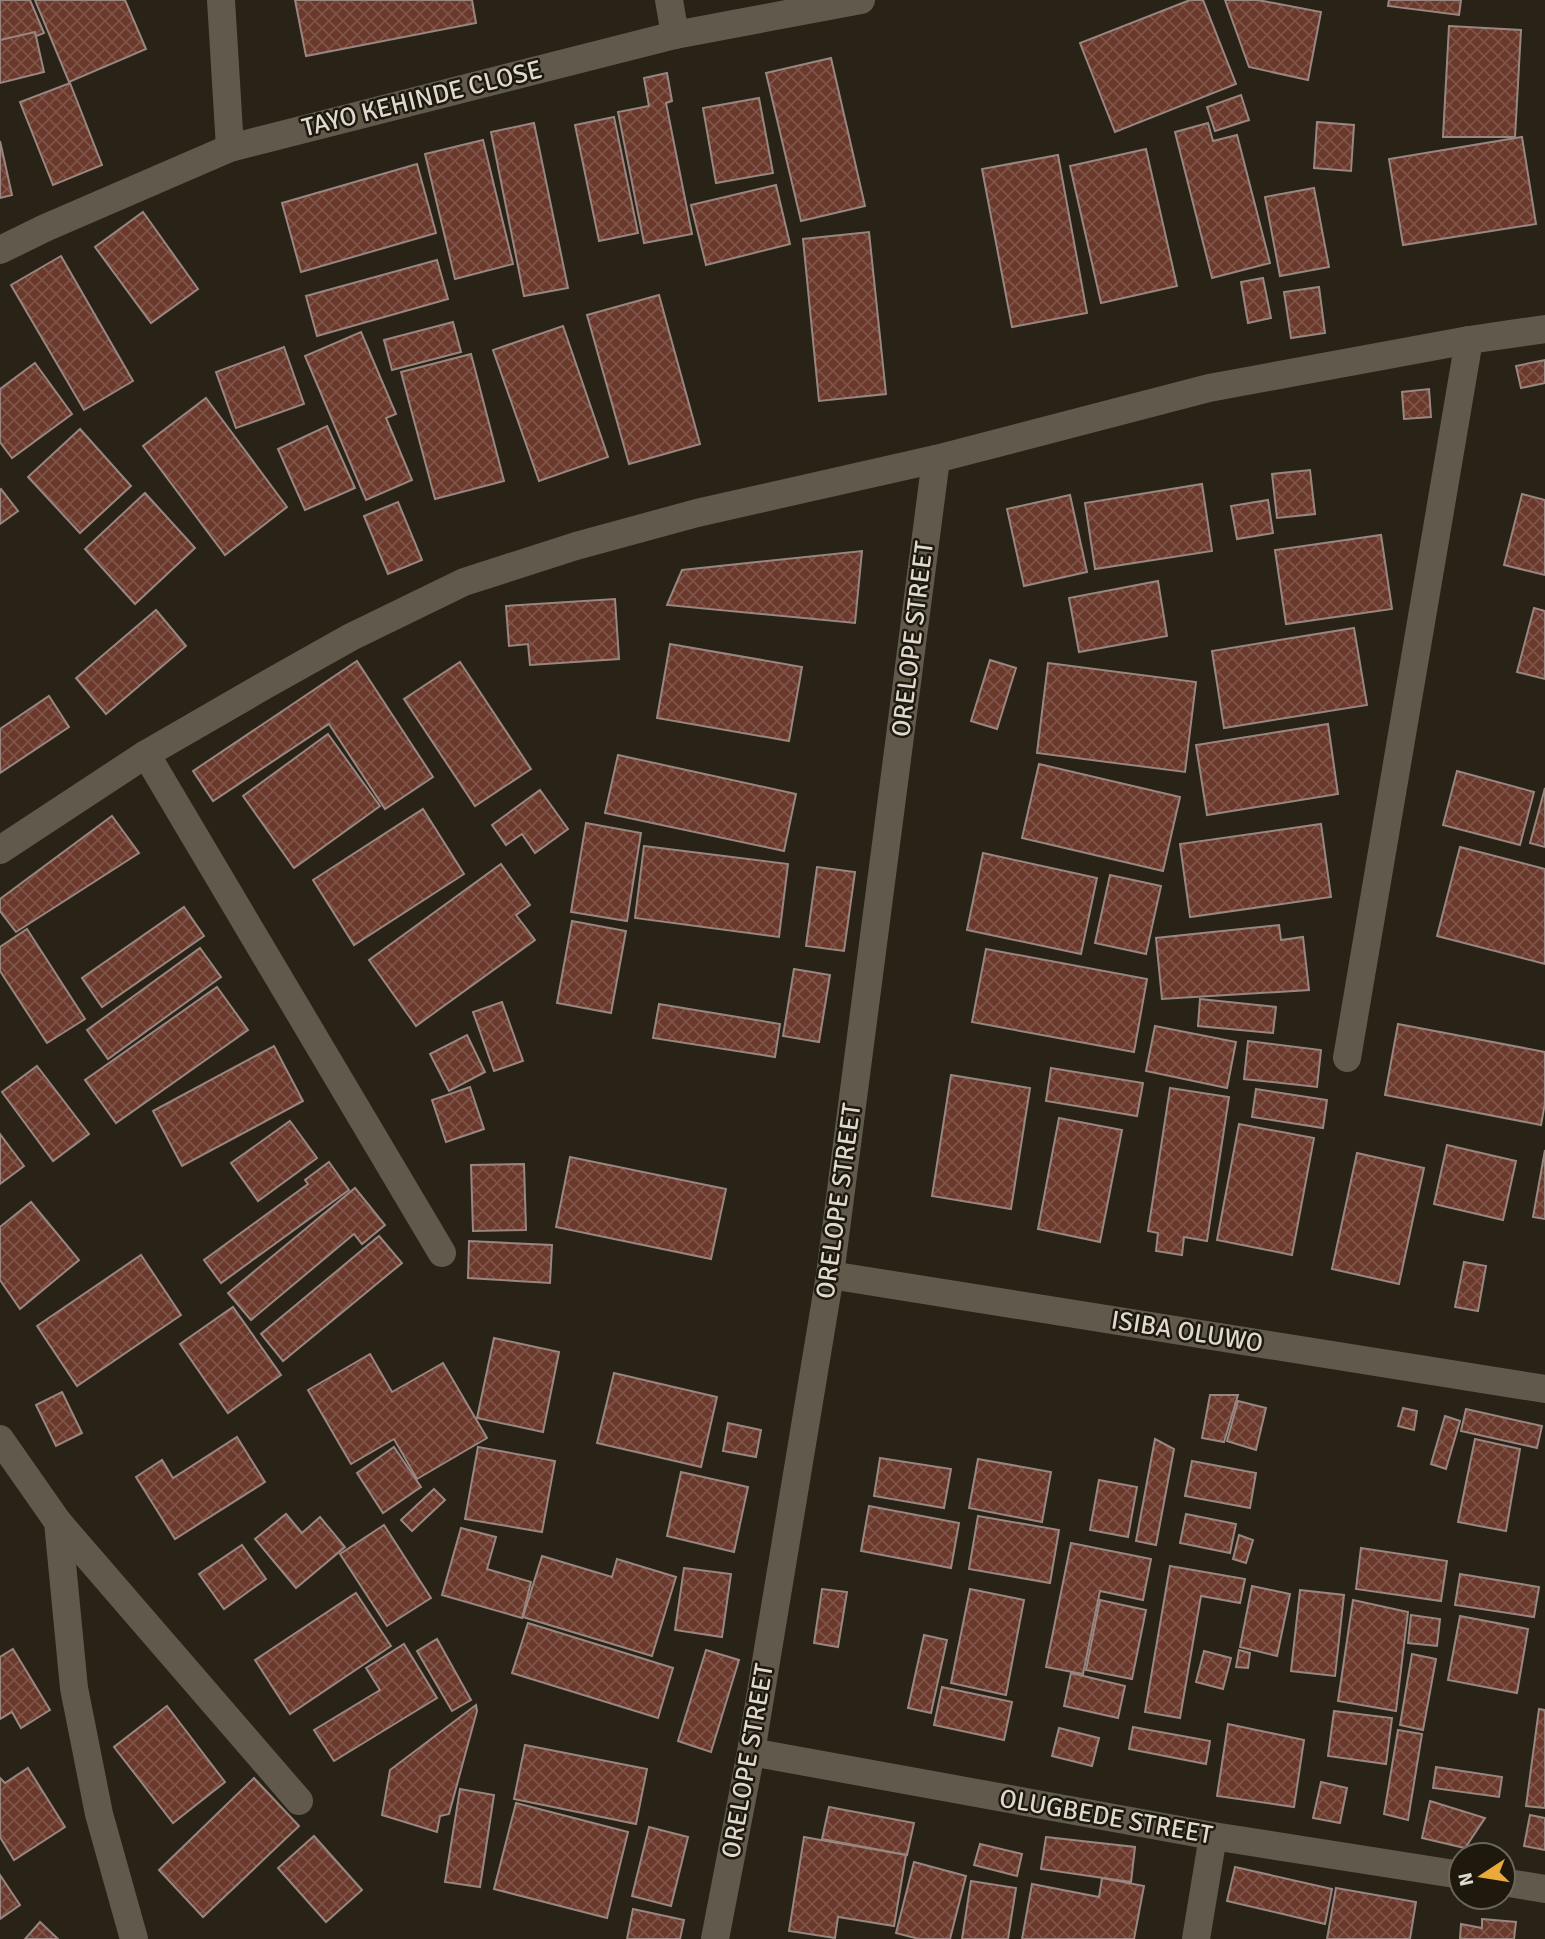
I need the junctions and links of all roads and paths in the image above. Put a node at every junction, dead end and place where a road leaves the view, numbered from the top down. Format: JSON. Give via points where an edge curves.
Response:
{"nodes":[{"id":1,"x":221,"y":0,"type":"edge"},
{"id":2,"x":669,"y":0,"type":"edge"},
{"id":3,"x":862,"y":0,"type":"edge"},
{"id":4,"x":675,"y":35,"type":"junction"},
{"id":5,"x":230,"y":148,"type":"junction"},
{"id":6,"x":0,"y":250,"type":"edge"},
{"id":7,"x":1545,"y":329,"type":"edge"},
{"id":8,"x":1469,"y":340,"type":"junction"},
{"id":9,"x":936,"y":459,"type":"junction"},
{"id":10,"x":146,"y":754,"type":"junction"},
{"id":11,"x":0,"y":850,"type":"edge"},
{"id":12,"x":1347,"y":1058,"type":"dead end"},
{"id":13,"x":442,"y":1253,"type":"dead end"},
{"id":14,"x":830,"y":1275,"type":"junction"},
{"id":15,"x":1545,"y":1389,"type":"edge"},
{"id":16,"x":0,"y":1439,"type":"edge"},
{"id":17,"x":58,"y":1522,"type":"junction"},
{"id":18,"x":751,"y":1752,"type":"junction"},
{"id":19,"x":299,"y":1801,"type":"dead end"},
{"id":20,"x":1213,"y":1836,"type":"junction"},
{"id":21,"x":1447,"y":1873,"type":"edge"},
{"id":22,"x":1517,"y":1884,"type":"edge"},
{"id":23,"x":1545,"y":1889,"type":"edge"},
{"id":24,"x":134,"y":1939,"type":"edge"},
{"id":25,"x":715,"y":1939,"type":"edge"},
{"id":26,"x":1196,"y":1939,"type":"edge"}],
"edges":[{"from":1,"to":5,"type":"street"},
{"from":2,"to":4,"type":"street"},
{"from":3,"to":4,"type":"street","name":"TAYO KEHINDE CLOSE"},
{"from":4,"to":5,"type":"street","name":"TAYO KEHINDE CLOSE"},
{"from":5,"to":6,"type":"street","name":"TAYO KEHINDE CLOSE"},
{"from":7,"to":8,"type":"street"},
{"from":8,"to":9,"type":"street","via":[[1209,388]]},
{"from":8,"to":12,"type":"street"},
{"from":9,"to":10,"type":"street","via":[[697,513],[576,545],[464,582],[351,637]]},
{"from":9,"to":14,"type":"street","name":"ORELOPE STREET"},
{"from":10,"to":11,"type":"street"},
{"from":10,"to":13,"type":"street"},
{"from":14,"to":15,"type":"street","name":"ISIBA OLUWO"},
{"from":14,"to":18,"type":"street","name":"ORELOPE STREET"},
{"from":16,"to":17,"type":"street"},
{"from":17,"to":19,"type":"street"},
{"from":17,"to":24,"type":"street","via":[[74,1688],[99,1814]]},
{"from":18,"to":20,"type":"street","name":"OLUGBEDE STREET"},
{"from":18,"to":25,"type":"street","name":"ORELOPE STREET"},
{"from":20,"to":21,"type":"street","name":"OLUGBEDE STREET"},
{"from":20,"to":26,"type":"street"},
{"from":22,"to":23,"type":"street"}]}
